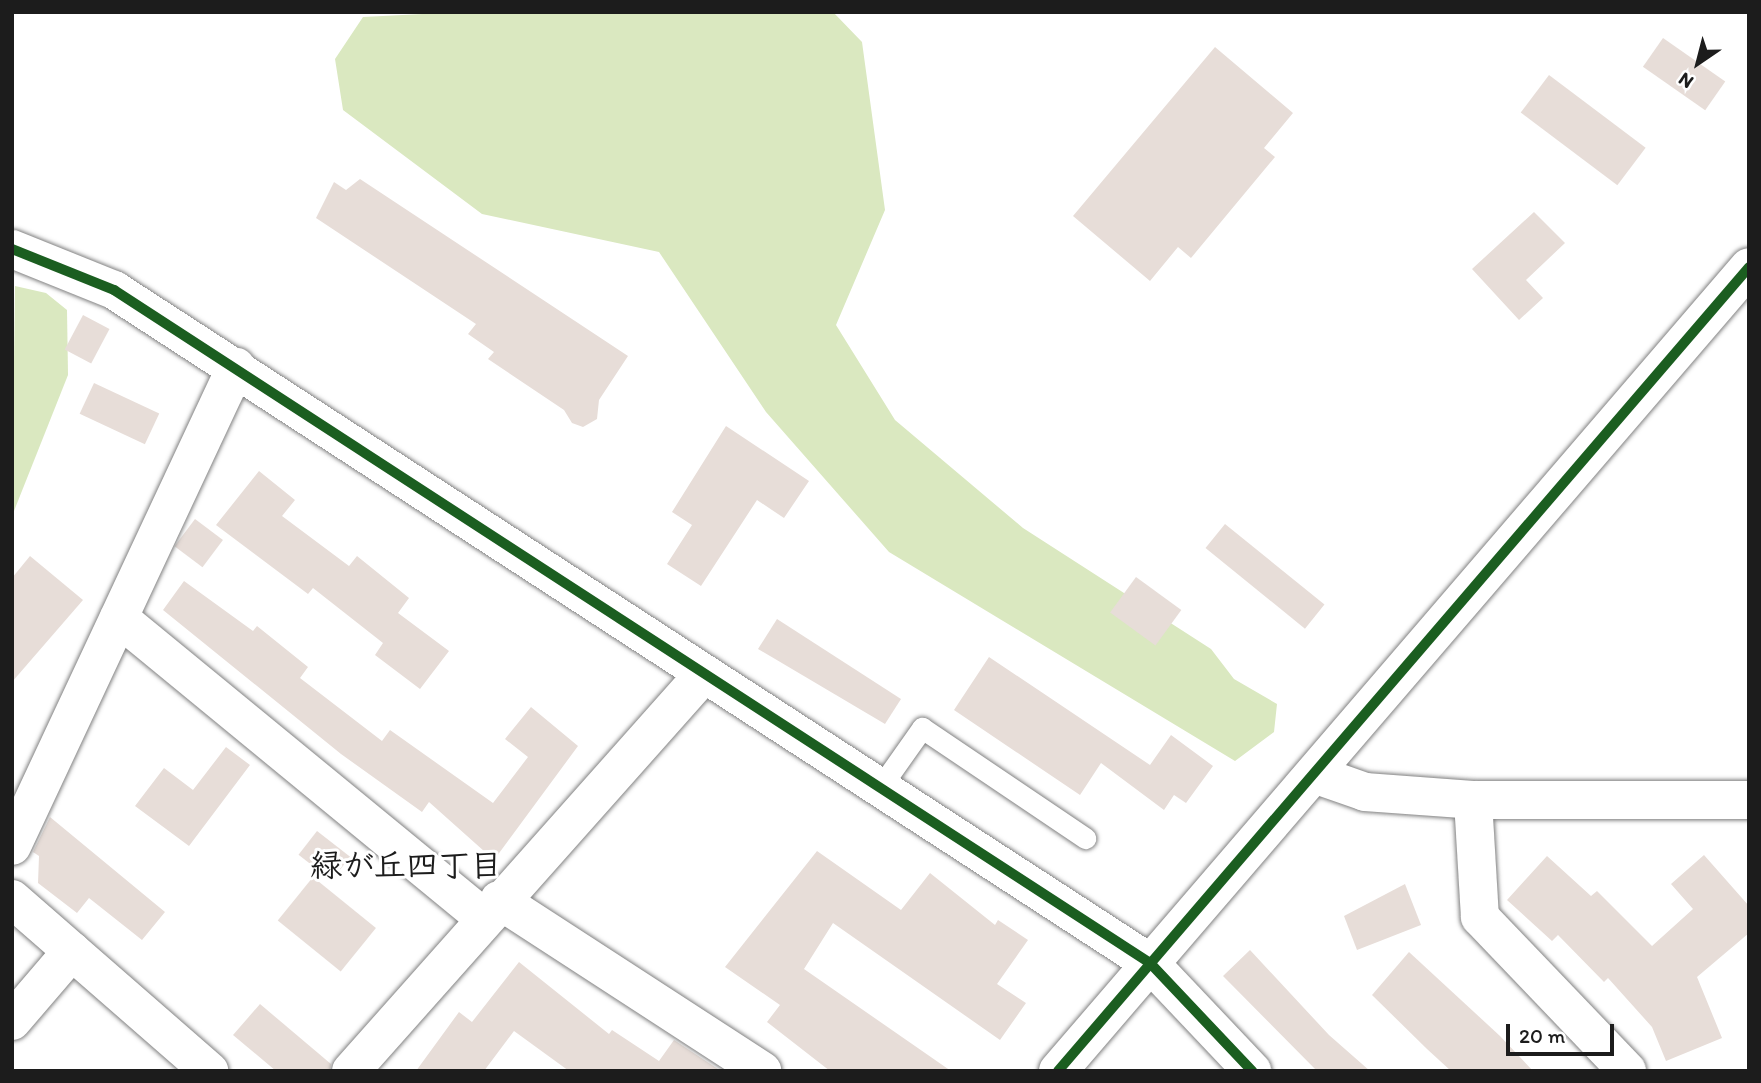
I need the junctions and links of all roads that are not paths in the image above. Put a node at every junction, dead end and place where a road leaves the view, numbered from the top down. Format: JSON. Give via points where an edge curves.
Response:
{"nodes":[{"id":1,"x":12,"y":249,"type":"edge"},
{"id":2,"x":1749,"y":267,"type":"edge"},
{"id":3,"x":236,"y":367,"type":"junction"},
{"id":4,"x":119,"y":618,"type":"junction"},
{"id":5,"x":702,"y":676,"type":"junction"},
{"id":6,"x":1314,"y":774,"type":"junction"},
{"id":7,"x":879,"y":789,"type":"junction"},
{"id":8,"x":1473,"y":800,"type":"junction"},
{"id":9,"x":1749,"y":800,"type":"edge"},
{"id":10,"x":1085,"y":838,"type":"dead end"},
{"id":11,"x":12,"y":846,"type":"edge"},
{"id":12,"x":12,"y":899,"type":"edge"},
{"id":13,"x":491,"y":909,"type":"junction"},
{"id":14,"x":72,"y":951,"type":"junction"},
{"id":15,"x":1150,"y":963,"type":"junction"},
{"id":16,"x":12,"y":1021,"type":"edge"},
{"id":17,"x":209,"y":1071,"type":"edge"},
{"id":18,"x":351,"y":1071,"type":"edge"},
{"id":19,"x":762,"y":1071,"type":"edge"},
{"id":20,"x":1058,"y":1071,"type":"edge"},
{"id":21,"x":1252,"y":1071,"type":"edge"},
{"id":22,"x":1627,"y":1071,"type":"edge"}],
"edges":[{"from":1,"to":3,"type":"street","via":[[114,290]]},
{"from":2,"to":6,"type":"street"},
{"from":3,"to":4,"type":"street"},
{"from":3,"to":5,"type":"street"},
{"from":4,"to":11,"type":"street"},
{"from":4,"to":13,"type":"street"},
{"from":5,"to":7,"type":"street"},
{"from":5,"to":13,"type":"street"},
{"from":6,"to":8,"type":"street","via":[[1365,792]]},
{"from":6,"to":15,"type":"street"},
{"from":7,"to":10,"type":"lane","via":[[922,728]]},
{"from":7,"to":15,"type":"street"},
{"from":8,"to":9,"type":"street"},
{"from":8,"to":22,"type":"street","via":[[1480,917]]},
{"from":12,"to":14,"type":"street"},
{"from":13,"to":18,"type":"street"},
{"from":13,"to":19,"type":"street"},
{"from":14,"to":16,"type":"street"},
{"from":14,"to":17,"type":"street"},
{"from":15,"to":20,"type":"street"},
{"from":15,"to":21,"type":"street"}]}
